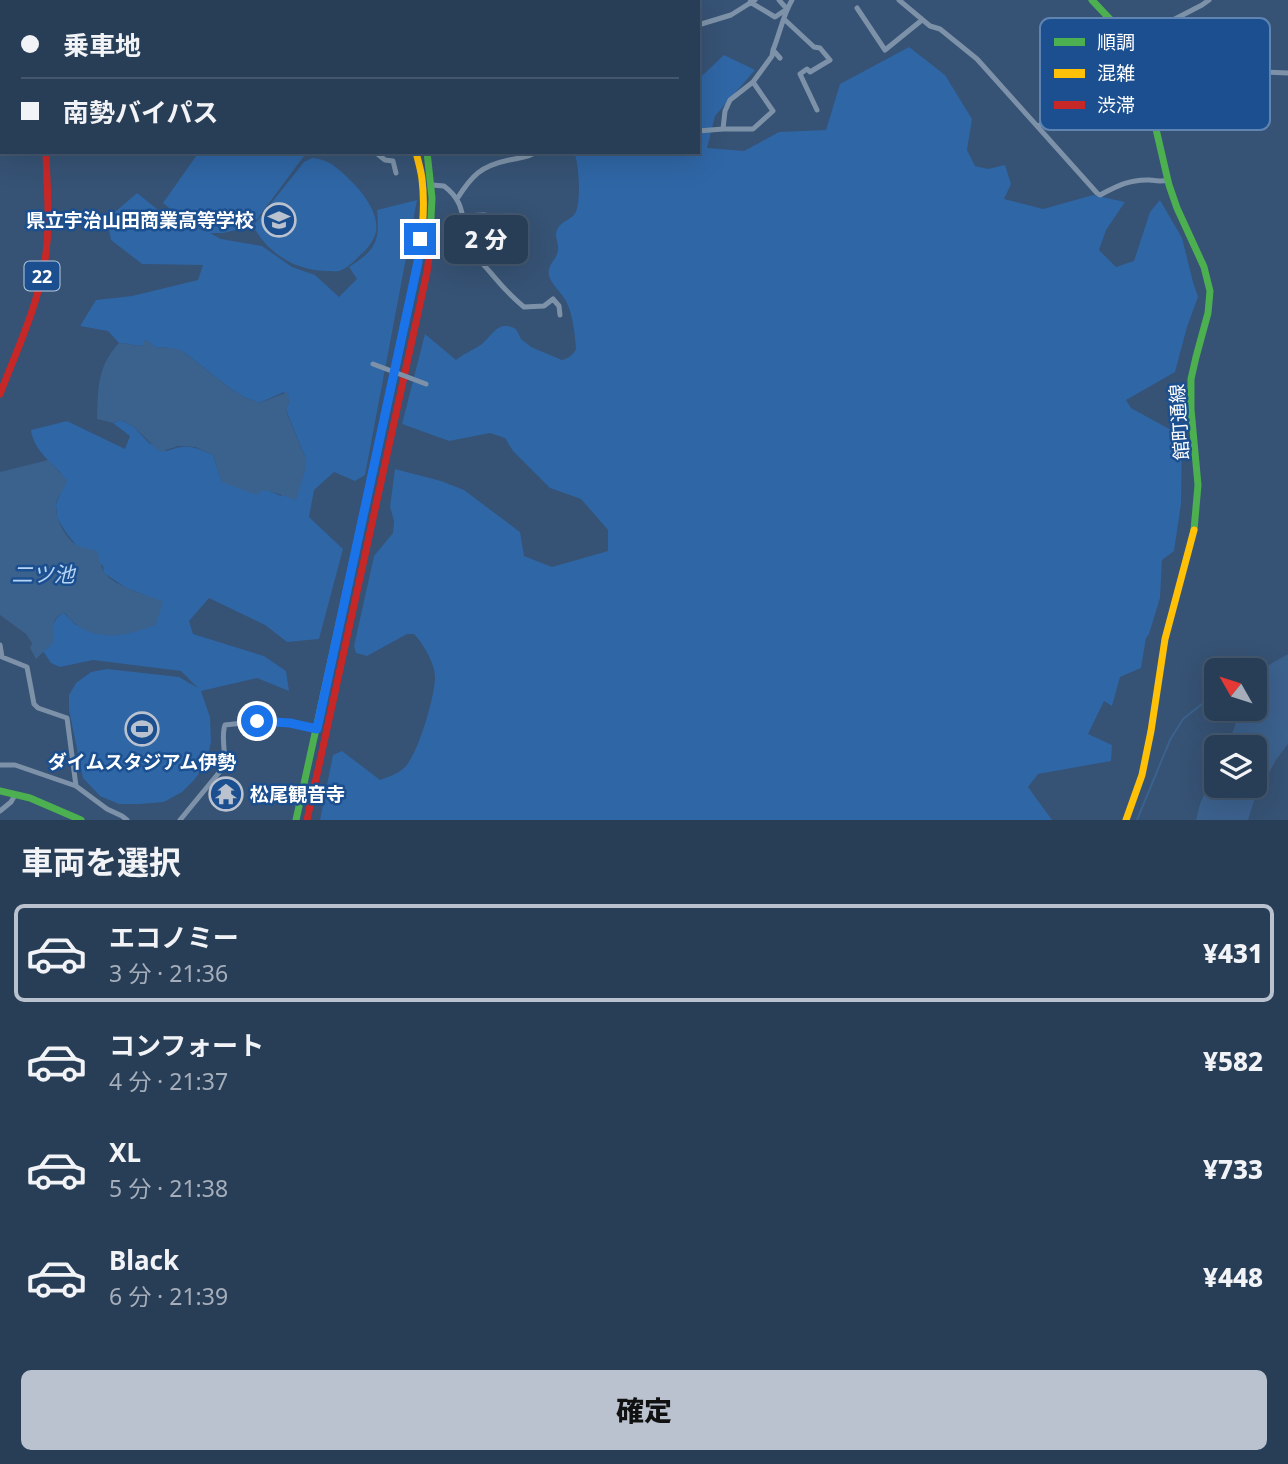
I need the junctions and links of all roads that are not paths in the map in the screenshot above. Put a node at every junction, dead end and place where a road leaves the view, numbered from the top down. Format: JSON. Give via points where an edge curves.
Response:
{"nodes":[{"id":1,"x":779,"y":0,"type":"edge"},
{"id":2,"x":792,"y":0,"type":"edge"},
{"id":3,"x":899,"y":0,"type":"edge"},
{"id":4,"x":1092,"y":0,"type":"edge"},
{"id":5,"x":1209,"y":0,"type":"edge"},
{"id":6,"x":751,"y":1,"type":"edge"},
{"id":7,"x":857,"y":8,"type":"dead end"},
{"id":8,"x":786,"y":9,"type":"junction"},
{"id":9,"x":1107,"y":18,"type":"edge"},
{"id":10,"x":1177,"y":18,"type":"edge"},
{"id":11,"x":785,"y":20,"type":"junction"},
{"id":12,"x":922,"y":20,"type":"junction"},
{"id":13,"x":700,"y":24,"type":"edge"},
{"id":14,"x":774,"y":50,"type":"junction"},
{"id":15,"x":780,"y":58,"type":"dead end"},
{"id":16,"x":1270,"y":72,"type":"edge"},
{"id":17,"x":1288,"y":73,"type":"edge"},
{"id":18,"x":753,"y":82,"type":"junction"},
{"id":19,"x":817,"y":110,"type":"dead end"},
{"id":20,"x":1038,"y":127,"type":"edge"},
{"id":21,"x":723,"y":129,"type":"junction"},
{"id":22,"x":1041,"y":130,"type":"edge"},
{"id":23,"x":1156,"y":130,"type":"edge"},
{"id":24,"x":700,"y":131,"type":"edge"},
{"id":25,"x":46,"y":154,"type":"edge"},
{"id":26,"x":378,"y":154,"type":"edge"},
{"id":27,"x":416,"y":154,"type":"edge"},
{"id":28,"x":427,"y":154,"type":"edge"},
{"id":29,"x":534,"y":154,"type":"edge"},
{"id":30,"x":396,"y":173,"type":"dead end"},
{"id":31,"x":1168,"y":180,"type":"junction"},
{"id":32,"x":432,"y":185,"type":"junction"},
{"id":33,"x":457,"y":199,"type":"junction"},
{"id":34,"x":464,"y":216,"type":"junction"},
{"id":35,"x":495,"y":217,"type":"junction"},
{"id":36,"x":513,"y":221,"type":"dead end"},
{"id":37,"x":511,"y":247,"type":"dead end"},
{"id":38,"x":560,"y":315,"type":"dead end"},
{"id":39,"x":373,"y":364,"type":"dead end"},
{"id":40,"x":426,"y":384,"type":"dead end"},
{"id":41,"x":0,"y":394,"type":"edge"},
{"id":42,"x":0,"y":645,"type":"edge"},
{"id":43,"x":317,"y":729,"type":"junction"},
{"id":44,"x":326,"y":731,"type":"junction"},
{"id":45,"x":0,"y":765,"type":"edge"},
{"id":46,"x":76,"y":786,"type":"junction"},
{"id":47,"x":0,"y":791,"type":"edge"},
{"id":48,"x":15,"y":795,"type":"junction"},
{"id":49,"x":0,"y":811,"type":"edge"},
{"id":50,"x":81,"y":820,"type":"edge"},
{"id":51,"x":127,"y":820,"type":"edge"},
{"id":52,"x":180,"y":820,"type":"edge"},
{"id":53,"x":296,"y":820,"type":"edge"},
{"id":54,"x":306,"y":820,"type":"edge"},
{"id":55,"x":1126,"y":820,"type":"edge"}],
"edges":[{"from":1,"to":8,"type":"street"},
{"from":2,"to":8,"type":"street"},
{"from":3,"to":12,"type":"street"},
{"from":4,"to":9,"type":"main road","name":"館町通線"},
{"from":5,"to":10,"type":"street"},
{"from":6,"to":8,"type":"street","via":[[775,17]]},
{"from":6,"to":13,"type":"street","via":[[730,15]]},
{"from":7,"to":12,"type":"street","via":[[885,50]]},
{"from":8,"to":11,"type":"street"},
{"from":11,"to":14,"type":"street"},
{"from":11,"to":19,"type":"street","via":[[830,60],[800,74]]},
{"from":12,"to":20,"type":"street","via":[[977,59]]},
{"from":14,"to":15,"type":"street"},
{"from":14,"to":18,"type":"street"},
{"from":16,"to":17,"type":"street"},
{"from":18,"to":21,"type":"street","via":[[730,100]]},
{"from":18,"to":21,"type":"street","via":[[773,111],[753,129]]},
{"from":21,"to":24,"type":"street"},
{"from":22,"to":31,"type":"street","via":[[1100,195],[1123,183]]},
{"from":23,"to":31,"type":"main road","name":"館町通線"},
{"from":25,"to":41,"type":"main road","number":"22","via":[[44,265]]},
{"from":26,"to":30,"type":"street","via":[[393,161]]},
{"from":27,"to":43,"type":"main road","via":[[422,180],[418,262]]},
{"from":28,"to":32,"type":"main road"},
{"from":29,"to":33,"type":"street","via":[[480,169]]},
{"from":31,"to":55,"type":"main road","name":"館町通線","via":[[1210,291],[1208,319],[1191,382],[1198,500],[1164,641],[1145,768]]},
{"from":32,"to":33,"type":"street","via":[[444,186]]},
{"from":32,"to":44,"type":"main road","via":[[433,235],[427,272]]},
{"from":33,"to":34,"type":"street"},
{"from":34,"to":35,"type":"street"},
{"from":34,"to":38,"type":"street","via":[[471,248],[501,287],[524,307],[544,306],[553,299]]},
{"from":35,"to":36,"type":"street"},
{"from":35,"to":37,"type":"street"},
{"from":39,"to":40,"type":"street","bridge":true},
{"from":42,"to":46,"type":"street","via":[[2,657],[27,667],[34,704],[67,718]]},
{"from":43,"to":44,"type":"street"},
{"from":43,"to":52,"type":"street","via":[[266,721],[225,725],[222,769]]},
{"from":43,"to":53,"type":"main road"},
{"from":44,"to":54,"type":"main road"},
{"from":45,"to":46,"type":"street","via":[[15,765]]},
{"from":46,"to":51,"type":"street"},
{"from":47,"to":48,"type":"main road"},
{"from":48,"to":49,"type":"street"},
{"from":48,"to":50,"type":"main road"}]}
